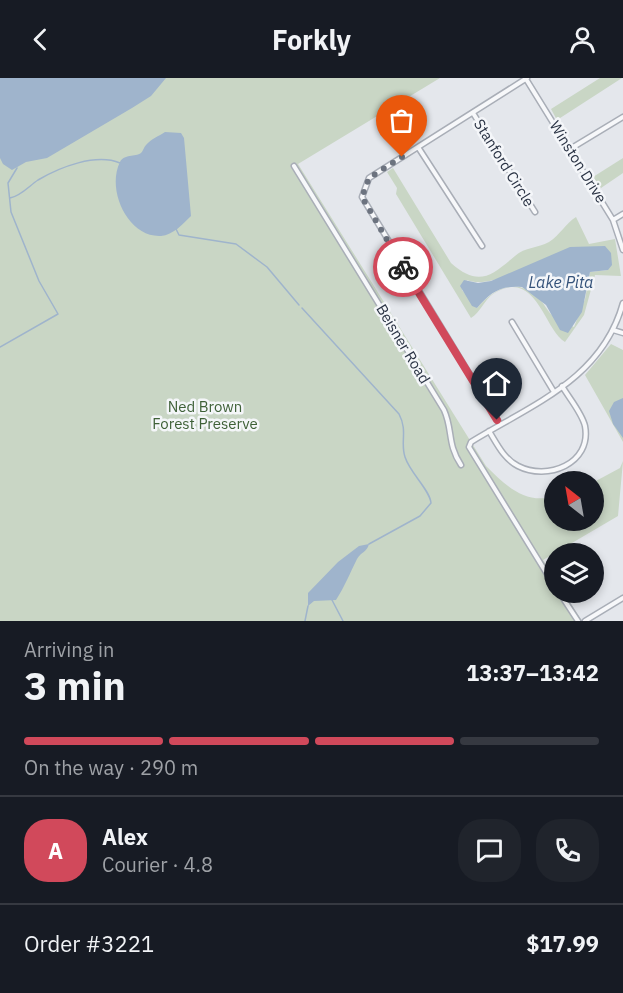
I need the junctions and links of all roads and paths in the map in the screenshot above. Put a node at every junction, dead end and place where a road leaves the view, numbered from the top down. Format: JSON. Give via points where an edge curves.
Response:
{"nodes":[{"id":1,"x":526,"y":78,"type":"edge"},
{"id":2,"x":473,"y":113,"type":"junction"},
{"id":3,"x":623,"y":117,"type":"edge"},
{"id":4,"x":418,"y":147,"type":"junction"},
{"id":5,"x":570,"y":149,"type":"junction"},
{"id":6,"x":294,"y":166,"type":"dead end"},
{"id":7,"x":535,"y":212,"type":"dead end"},
{"id":8,"x":623,"y":214,"type":"edge"},
{"id":9,"x":614,"y":220,"type":"junction"},
{"id":10,"x":482,"y":246,"type":"dead end"},
{"id":11,"x":623,"y":250,"type":"edge"},
{"id":12,"x":623,"y":305,"type":"edge"},
{"id":13,"x":512,"y":322,"type":"dead end"},
{"id":14,"x":614,"y":330,"type":"junction"},
{"id":15,"x":623,"y":333,"type":"edge"},
{"id":16,"x":562,"y":386,"type":"junction"},
{"id":17,"x":554,"y":392,"type":"junction"},
{"id":18,"x":500,"y":424,"type":"junction"},
{"id":19,"x":489,"y":431,"type":"junction"},
{"id":20,"x":461,"y":465,"type":"dead end"},
{"id":21,"x":544,"y":569,"type":"edge"},
{"id":22,"x":623,"y":598,"type":"edge"},
{"id":23,"x":566,"y":603,"type":"edge"},
{"id":24,"x":578,"y":621,"type":"edge"},
{"id":25,"x":585,"y":621,"type":"edge"}],
"edges":[{"from":1,"to":2,"type":"street"},
{"from":1,"to":5,"type":"street","name":"Winston Drive"},
{"from":2,"to":4,"type":"street"},
{"from":2,"to":7,"type":"street","name":"Stanford Circle"},
{"from":3,"to":5,"type":"street"},
{"from":4,"to":10,"type":"street"},
{"from":4,"to":18,"type":"street","via":[[369,178],[362,197]]},
{"from":5,"to":9,"type":"street","name":"Winston Drive"},
{"from":6,"to":20,"type":"street","name":"Beisner Road","via":[[444,410],[451,447]]},
{"from":8,"to":9,"type":"street"},
{"from":9,"to":11,"type":"street","name":"Winston Drive"},
{"from":12,"to":14,"type":"street"},
{"from":13,"to":17,"type":"street"},
{"from":14,"to":15,"type":"street"},
{"from":14,"to":16,"type":"street","via":[[594,360]]},
{"from":16,"to":17,"type":"street"},
{"from":16,"to":19,"type":"street","via":[[585,425],[583,448],[572,462],[553,471],[519,466],[504,455]]},
{"from":17,"to":18,"type":"street"},
{"from":18,"to":19,"type":"street"},
{"from":19,"to":21,"type":"street","via":[[471,442],[470,450]]},
{"from":22,"to":25,"type":"street"},
{"from":23,"to":24,"type":"street"}]}
